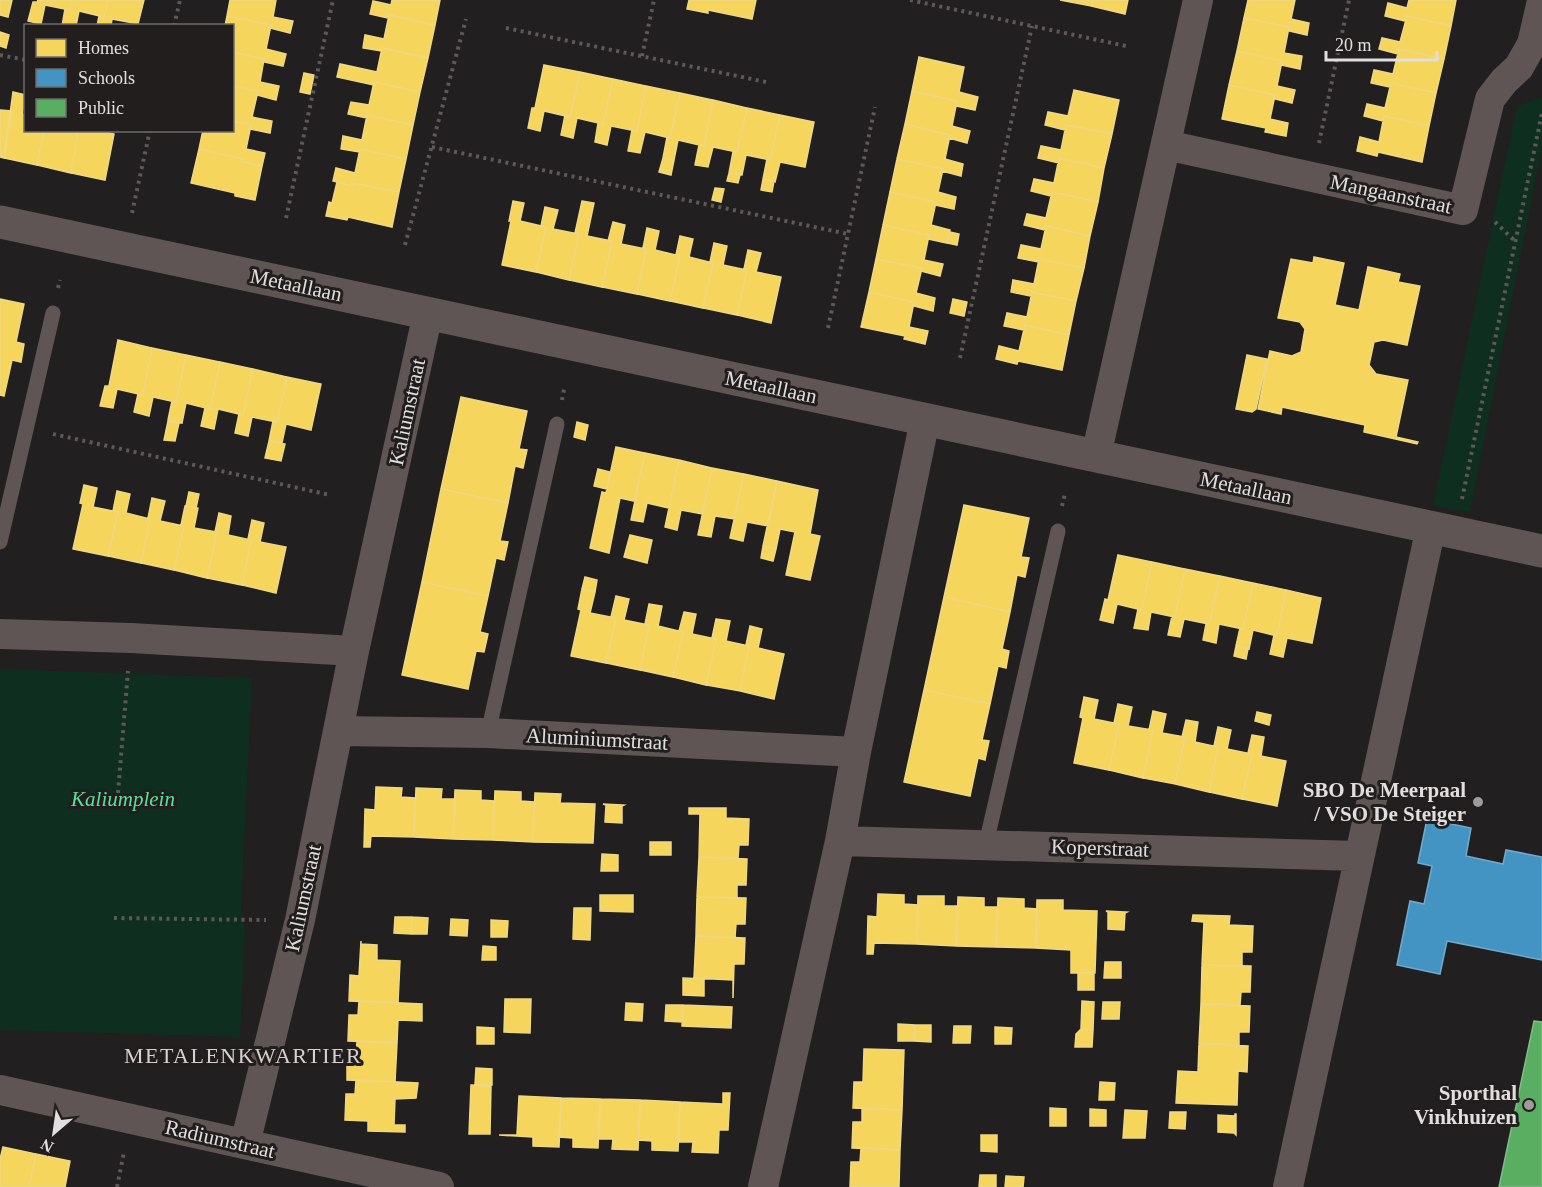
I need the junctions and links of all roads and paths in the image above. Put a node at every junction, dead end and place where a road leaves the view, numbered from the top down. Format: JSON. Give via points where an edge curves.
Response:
{"nodes":[{"id":1,"x":180,"y":0,"type":"edge"},
{"id":2,"x":333,"y":0,"type":"edge"},
{"id":3,"x":654,"y":0,"type":"edge"},
{"id":4,"x":910,"y":0,"type":"edge"},
{"id":5,"x":1198,"y":0,"type":"edge"},
{"id":6,"x":1349,"y":0,"type":"edge"},
{"id":7,"x":1542,"y":1,"type":"edge"},
{"id":8,"x":466,"y":19,"type":"dead end"},
{"id":9,"x":174,"y":24,"type":"edge"},
{"id":10,"x":1032,"y":26,"type":"junction"},
{"id":11,"x":506,"y":28,"type":"dead end"},
{"id":12,"x":1126,"y":46,"type":"dead end"},
{"id":13,"x":0,"y":55,"type":"edge"},
{"id":14,"x":642,"y":56,"type":"junction"},
{"id":15,"x":24,"y":60,"type":"edge"},
{"id":16,"x":766,"y":82,"type":"dead end"},
{"id":17,"x":875,"y":107,"type":"dead end"},
{"id":18,"x":1542,"y":113,"type":"edge"},
{"id":19,"x":150,"y":132,"type":"edge"},
{"id":20,"x":1319,"y":144,"type":"dead end"},
{"id":21,"x":1166,"y":145,"type":"junction"},
{"id":22,"x":432,"y":147,"type":"junction"},
{"id":23,"x":132,"y":213,"type":"dead end"},
{"id":24,"x":286,"y":218,"type":"dead end"},
{"id":25,"x":0,"y":222,"type":"edge"},
{"id":26,"x":848,"y":234,"type":"junction"},
{"id":27,"x":405,"y":245,"type":"dead end"},
{"id":28,"x":53,"y":313,"type":"dead end"},
{"id":29,"x":428,"y":313,"type":"junction"},
{"id":30,"x":828,"y":328,"type":"dead end"},
{"id":31,"x":960,"y":358,"type":"dead end"},
{"id":32,"x":925,"y":420,"type":"junction"},
{"id":33,"x":557,"y":424,"type":"dead end"},
{"id":34,"x":26,"y":428,"type":"junction"},
{"id":35,"x":1096,"y":456,"type":"junction"},
{"id":36,"x":330,"y":495,"type":"dead end"},
{"id":37,"x":1462,"y":499,"type":"dead end"},
{"id":38,"x":1431,"y":527,"type":"junction"},
{"id":39,"x":1058,"y":531,"type":"dead end"},
{"id":40,"x":0,"y":542,"type":"edge"},
{"id":41,"x":1542,"y":551,"type":"edge"},
{"id":42,"x":0,"y":634,"type":"edge"},
{"id":43,"x":131,"y":638,"type":"junction"},
{"id":44,"x":354,"y":651,"type":"junction"},
{"id":45,"x":338,"y":731,"type":"junction"},
{"id":46,"x":488,"y":733,"type":"junction"},
{"id":47,"x":856,"y":752,"type":"junction"},
{"id":48,"x":118,"y":793,"type":"dead end"},
{"id":49,"x":840,"y":841,"type":"junction"},
{"id":50,"x":986,"y":844,"type":"junction"},
{"id":51,"x":1359,"y":856,"type":"junction"},
{"id":52,"x":114,"y":918,"type":"dead end"},
{"id":53,"x":300,"y":920,"type":"junction"},
{"id":54,"x":0,"y":1090,"type":"edge"},
{"id":55,"x":245,"y":1144,"type":"junction"},
{"id":56,"x":422,"y":1185,"type":"edge"},
{"id":57,"x":763,"y":1187,"type":"edge"},
{"id":58,"x":1288,"y":1187,"type":"edge"}],
"edges":[{"from":1,"to":9,"type":"path"},
{"from":2,"to":24,"type":"path"},
{"from":3,"to":14,"type":"path"},
{"from":4,"to":10,"type":"path"},
{"from":5,"to":21,"type":"street"},
{"from":6,"to":20,"type":"path"},
{"from":7,"to":21,"type":"street","name":"Mangaanstraat","via":[[1532,44],[1519,67],[1490,99],[1463,210]]},
{"from":8,"to":22,"type":"path"},
{"from":10,"to":12,"type":"path"},
{"from":10,"to":31,"type":"path"},
{"from":11,"to":14,"type":"path"},
{"from":13,"to":15,"type":"path"},
{"from":14,"to":16,"type":"path"},
{"from":17,"to":26,"type":"path"},
{"from":18,"to":37,"type":"path"},
{"from":19,"to":23,"type":"path"},
{"from":21,"to":35,"type":"street"},
{"from":22,"to":26,"type":"path"},
{"from":22,"to":27,"type":"path"},
{"from":25,"to":29,"type":"street","name":"Metaallaan"},
{"from":26,"to":30,"type":"path"},
{"from":28,"to":34,"type":"lane"},
{"from":29,"to":32,"type":"street","name":"Metaallaan"},
{"from":29,"to":44,"type":"street","name":"Kaliumstraat"},
{"from":32,"to":35,"type":"street","name":"Metaallaan"},
{"from":32,"to":47,"type":"street"},
{"from":33,"to":46,"type":"lane"},
{"from":34,"to":36,"type":"path"},
{"from":34,"to":40,"type":"lane"},
{"from":35,"to":38,"type":"street","name":"Metaallaan"},
{"from":38,"to":41,"type":"street","name":"Metaallaan"},
{"from":38,"to":51,"type":"street"},
{"from":39,"to":50,"type":"lane"},
{"from":42,"to":43,"type":"street"},
{"from":43,"to":44,"type":"street"},
{"from":43,"to":48,"type":"path"},
{"from":44,"to":45,"type":"street","name":"Kaliumstraat"},
{"from":45,"to":46,"type":"street","name":"Aluminiumstraat"},
{"from":45,"to":53,"type":"street","name":"Kaliumstraat"},
{"from":46,"to":47,"type":"street","name":"Aluminiumstraat"},
{"from":47,"to":49,"type":"street"},
{"from":49,"to":50,"type":"street","name":"Koperstraat"},
{"from":49,"to":57,"type":"street"},
{"from":50,"to":51,"type":"street","name":"Koperstraat"},
{"from":51,"to":58,"type":"street"},
{"from":52,"to":53,"type":"path"},
{"from":53,"to":55,"type":"street","name":"Kaliumstraat"},
{"from":54,"to":55,"type":"street","name":"Radiumstraat"},
{"from":55,"to":56,"type":"street","name":"Radiumstraat"}]}
